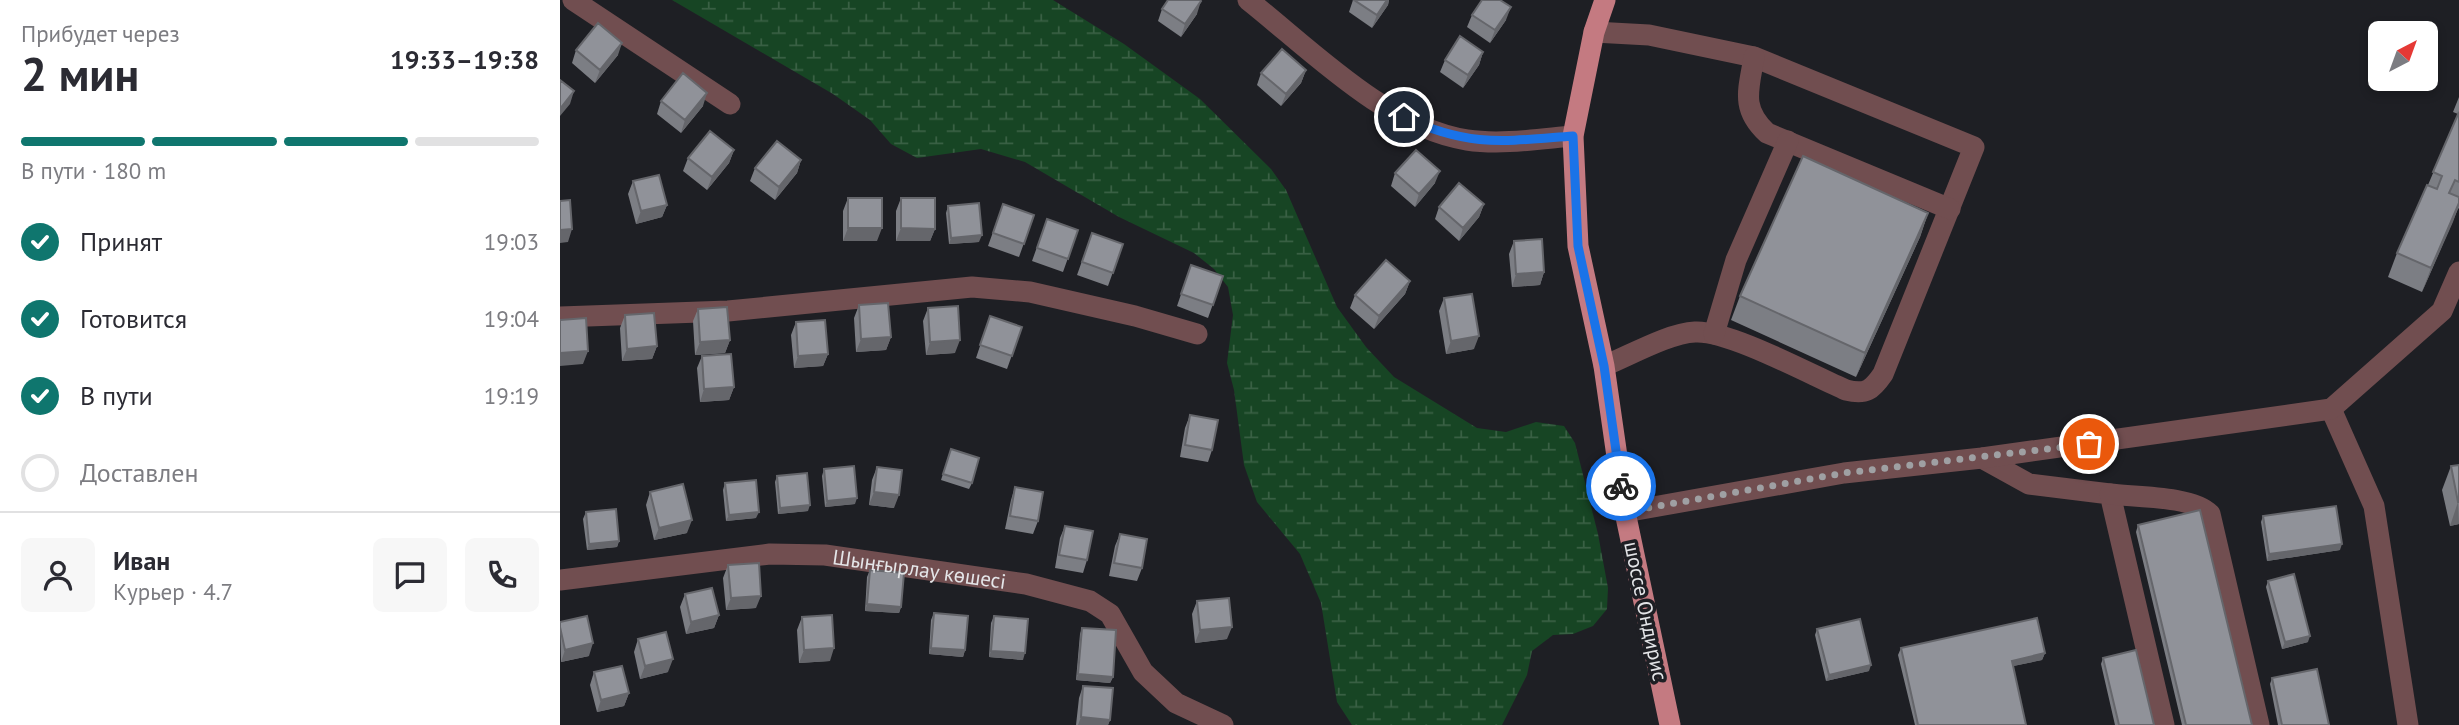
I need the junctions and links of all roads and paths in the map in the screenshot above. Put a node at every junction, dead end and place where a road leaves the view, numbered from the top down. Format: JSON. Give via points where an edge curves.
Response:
{"nodes":[{"id":1,"x":573,"y":0,"type":"edge"},
{"id":2,"x":1248,"y":0,"type":"edge"},
{"id":3,"x":1605,"y":0,"type":"edge"},
{"id":4,"x":1594,"y":32,"type":"junction"},
{"id":5,"x":1754,"y":57,"type":"junction"},
{"id":6,"x":730,"y":104,"type":"dead end"},
{"id":7,"x":1573,"y":136,"type":"junction"},
{"id":8,"x":1788,"y":141,"type":"junction"},
{"id":9,"x":1950,"y":209,"type":"junction"},
{"id":10,"x":2459,"y":272,"type":"edge"},
{"id":11,"x":560,"y":317,"type":"edge"},
{"id":12,"x":1197,"y":334,"type":"dead end"},
{"id":13,"x":1714,"y":334,"type":"junction"},
{"id":14,"x":1604,"y":366,"type":"junction"},
{"id":15,"x":2331,"y":409,"type":"junction"},
{"id":16,"x":1982,"y":458,"type":"junction"},
{"id":17,"x":2110,"y":494,"type":"junction"},
{"id":18,"x":1625,"y":512,"type":"junction"},
{"id":19,"x":560,"y":580,"type":"edge"},
{"id":20,"x":1223,"y":725,"type":"edge"},
{"id":21,"x":1670,"y":725,"type":"edge"},
{"id":22,"x":2165,"y":725,"type":"edge"},
{"id":23,"x":2259,"y":725,"type":"edge"},
{"id":24,"x":2408,"y":725,"type":"edge"}],
"edges":[{"from":1,"to":6,"type":"street"},
{"from":2,"to":7,"type":"street","via":[[1357,88],[1430,130],[1476,141]]},
{"from":3,"to":4,"type":"main road","name":"шоссе Ондирис"},
{"from":4,"to":5,"type":"street","via":[[1649,35]]},
{"from":4,"to":7,"type":"main road","name":"шоссе Ондирис"},
{"from":5,"to":8,"type":"street","via":[[1747,104],[1767,133]]},
{"from":5,"to":9,"type":"street","via":[[1974,146]]},
{"from":7,"to":14,"type":"main road","name":"шоссе Ондирис","via":[[1578,246]]},
{"from":8,"to":9,"type":"street"},
{"from":8,"to":13,"type":"street","via":[[1736,260]]},
{"from":9,"to":13,"type":"street","via":[[1883,374],[1872,390],[1859,394],[1846,390]]},
{"from":10,"to":15,"type":"street","via":[[2442,311]]},
{"from":11,"to":12,"type":"street","via":[[728,311],[972,287],[1030,292]]},
{"from":13,"to":14,"type":"street","via":[[1686,333]]},
{"from":14,"to":18,"type":"main road","name":"шоссе Ондирис"},
{"from":15,"to":16,"type":"street"},
{"from":15,"to":24,"type":"street","via":[[2374,506]]},
{"from":16,"to":17,"type":"street","via":[[2029,485]]},
{"from":16,"to":18,"type":"street","via":[[1844,473]]},
{"from":17,"to":22,"type":"street"},
{"from":17,"to":23,"type":"street","via":[[2185,502],[2210,514]]},
{"from":18,"to":21,"type":"main road","name":"шоссе Ондирис"},
{"from":19,"to":20,"type":"street","name":"Шыңғырлау көшесі","via":[[770,554],[836,556],[1026,584],[1090,601],[1110,614],[1143,672],[1176,704]]}]}
